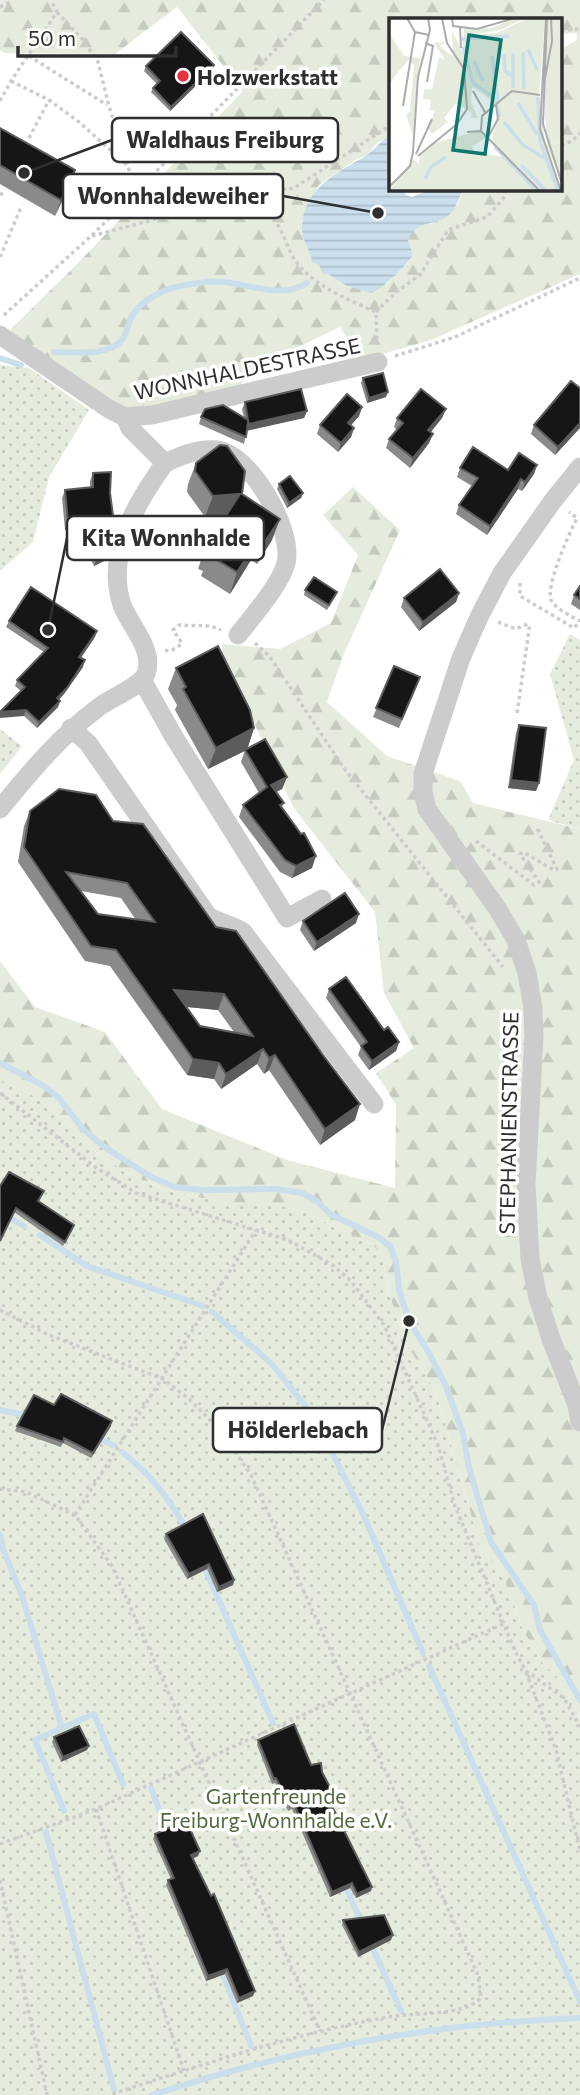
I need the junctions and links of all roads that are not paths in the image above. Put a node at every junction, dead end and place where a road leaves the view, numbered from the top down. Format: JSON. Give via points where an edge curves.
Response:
{"nodes":[{"id":1,"x":0,"y":335,"type":"edge"},
{"id":2,"x":378,"y":362,"type":"road end"},
{"id":3,"x":125,"y":417,"type":"junction"},
{"id":4,"x":165,"y":463,"type":"junction"},
{"id":5,"x":580,"y":467,"type":"edge"},
{"id":6,"x":244,"y":638,"type":"road end"},
{"id":7,"x":142,"y":680,"type":"junction"},
{"id":8,"x":71,"y":728,"type":"junction"},
{"id":9,"x":0,"y":809,"type":"edge"},
{"id":10,"x":322,"y":899,"type":"dead end"},
{"id":11,"x":374,"y":1104,"type":"dead end"},
{"id":12,"x":580,"y":1422,"type":"edge"}],
"edges":[{"from":1,"to":3,"type":"street","name":"WONNHALDESTRASSE"},
{"from":2,"to":3,"type":"street","name":"WONNHALDESTRASSE","via":[[236,397]]},
{"from":3,"to":4,"type":"street","name":"WONNHALDESTRASSE"},
{"from":4,"to":6,"type":"street","via":[[184,454],[219,450],[234,456],[271,501],[286,541],[286,564]]},
{"from":4,"to":7,"type":"street","via":[[133,516],[117,564],[123,606],[145,649],[148,663]]},
{"from":5,"to":12,"type":"street","name":"STEPHANIENSTRASSE","via":[[502,573],[480,615],[423,775],[423,792],[427,809],[516,940],[527,973],[534,1036],[526,1184],[530,1259],[538,1298]]},
{"from":7,"to":8,"type":"street"},
{"from":7,"to":10,"type":"street","via":[[287,918]]},
{"from":8,"to":9,"type":"street"},
{"from":8,"to":11,"type":"street","via":[[88,743],[208,916],[243,932]]}]}
